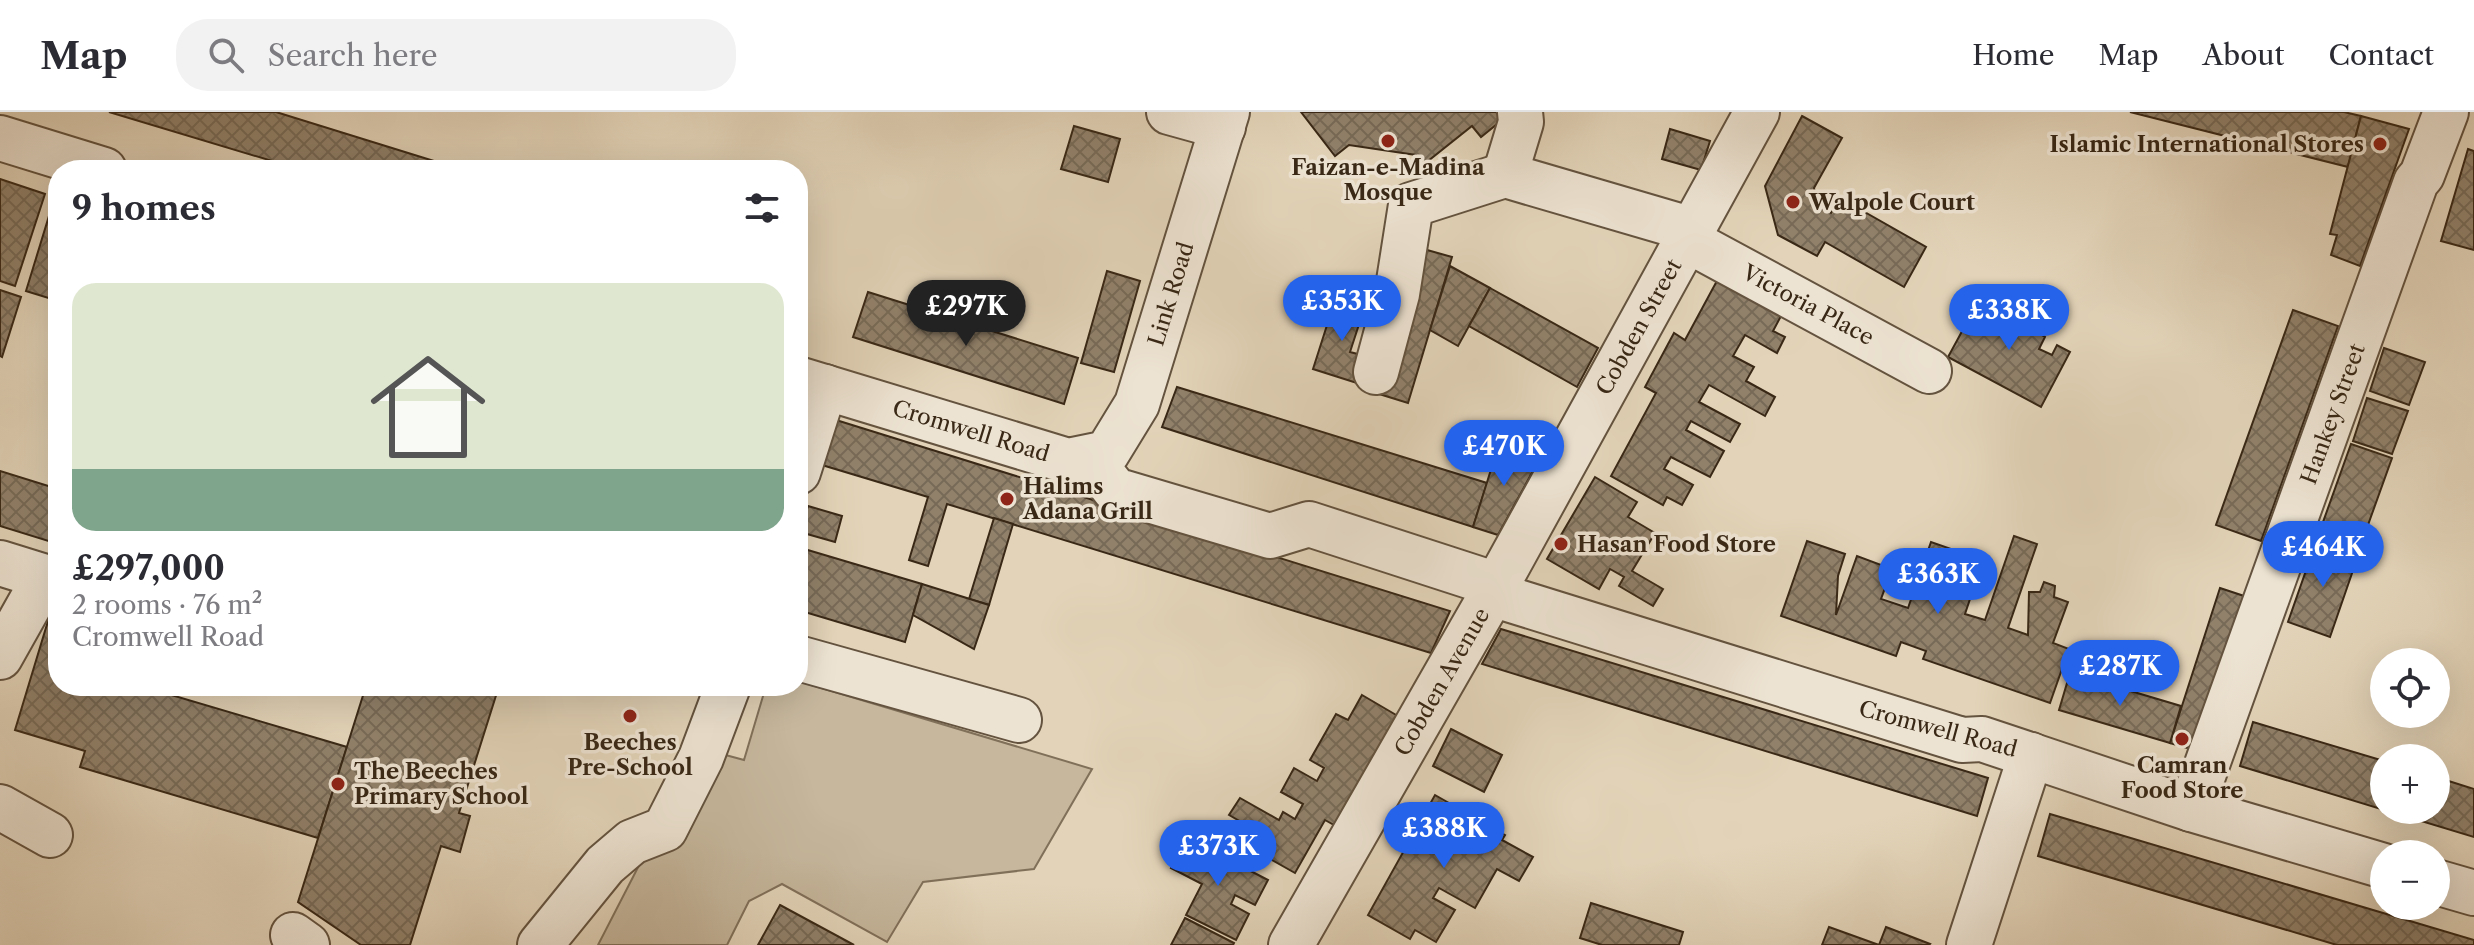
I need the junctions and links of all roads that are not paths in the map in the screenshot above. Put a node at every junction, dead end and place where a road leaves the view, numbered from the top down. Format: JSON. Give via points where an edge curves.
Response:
{"nodes":[{"id":1,"x":1169,"y":112,"type":"edge"},
{"id":2,"x":1520,"y":112,"type":"edge"},
{"id":3,"x":1757,"y":112,"type":"edge"},
{"id":4,"x":2446,"y":117,"type":"edge"},
{"id":5,"x":1225,"y":120,"type":"edge"},
{"id":6,"x":0,"y":138,"type":"edge"},
{"id":7,"x":72,"y":160,"type":"edge"},
{"id":8,"x":1505,"y":175,"type":"junction"},
{"id":9,"x":1690,"y":235,"type":"junction"},
{"id":10,"x":1929,"y":371,"type":"dead end"},
{"id":11,"x":1376,"y":372,"type":"dead end"},
{"id":12,"x":811,"y":383,"type":"edge"},
{"id":13,"x":808,"y":404,"type":"edge"},
{"id":14,"x":1090,"y":458,"type":"junction"},
{"id":15,"x":0,"y":563,"type":"edge"},
{"id":16,"x":48,"y":578,"type":"edge"},
{"id":17,"x":48,"y":585,"type":"edge"},
{"id":18,"x":1495,"y":589,"type":"junction"},
{"id":19,"x":0,"y":657,"type":"edge"},
{"id":20,"x":808,"y":661,"type":"edge"},
{"id":21,"x":724,"y":696,"type":"edge"},
{"id":22,"x":1019,"y":720,"type":"dead end"},
{"id":23,"x":2031,"y":755,"type":"junction"},
{"id":24,"x":0,"y":807,"type":"edge"},
{"id":25,"x":2191,"y":809,"type":"junction"},
{"id":26,"x":50,"y":835,"type":"dead end"},
{"id":27,"x":2370,"y":862,"type":"edge"},
{"id":28,"x":2450,"y":886,"type":"edge"},
{"id":29,"x":2474,"y":893,"type":"edge"},
{"id":30,"x":540,"y":945,"type":"edge"},
{"id":31,"x":1291,"y":945,"type":"edge"},
{"id":32,"x":1969,"y":945,"type":"edge"}],
"edges":[{"from":1,"to":5,"type":"street"},
{"from":2,"to":8,"type":"street"},
{"from":3,"to":9,"type":"street","name":"Cobden Street"},
{"from":4,"to":25,"type":"street","name":"Hankey Street","via":[[2416,182]]},
{"from":5,"to":14,"type":"street","name":"Link Road","via":[[1137,404],[1107,453]]},
{"from":6,"to":7,"type":"street"},
{"from":8,"to":9,"type":"street","name":"Victoria Place"},
{"from":8,"to":11,"type":"street","via":[[1411,205],[1397,294]]},
{"from":9,"to":10,"type":"street","name":"Victoria Place"},
{"from":9,"to":18,"type":"street","name":"Cobden Street"},
{"from":12,"to":13,"type":"street"},
{"from":12,"to":14,"type":"street","name":"Cromwell Road","via":[[1068,461]]},
{"from":14,"to":18,"type":"street","name":"Cromwell Road","via":[[1115,490],[1270,536],[1309,524]]},
{"from":15,"to":16,"type":"street"},
{"from":17,"to":19,"type":"street"},
{"from":18,"to":23,"type":"street","name":"Cromwell Road","via":[[1962,740],[1982,739]]},
{"from":18,"to":31,"type":"street","name":"Cobden Avenue"},
{"from":20,"to":22,"type":"street"},
{"from":21,"to":30,"type":"street","via":[[665,829],[632,842],[605,865]]},
{"from":23,"to":25,"type":"street","name":"Cromwell Road"},
{"from":23,"to":32,"type":"street"},
{"from":24,"to":26,"type":"street"},
{"from":25,"to":27,"type":"street","name":"Cromwell Road"},
{"from":28,"to":29,"type":"street"}]}
